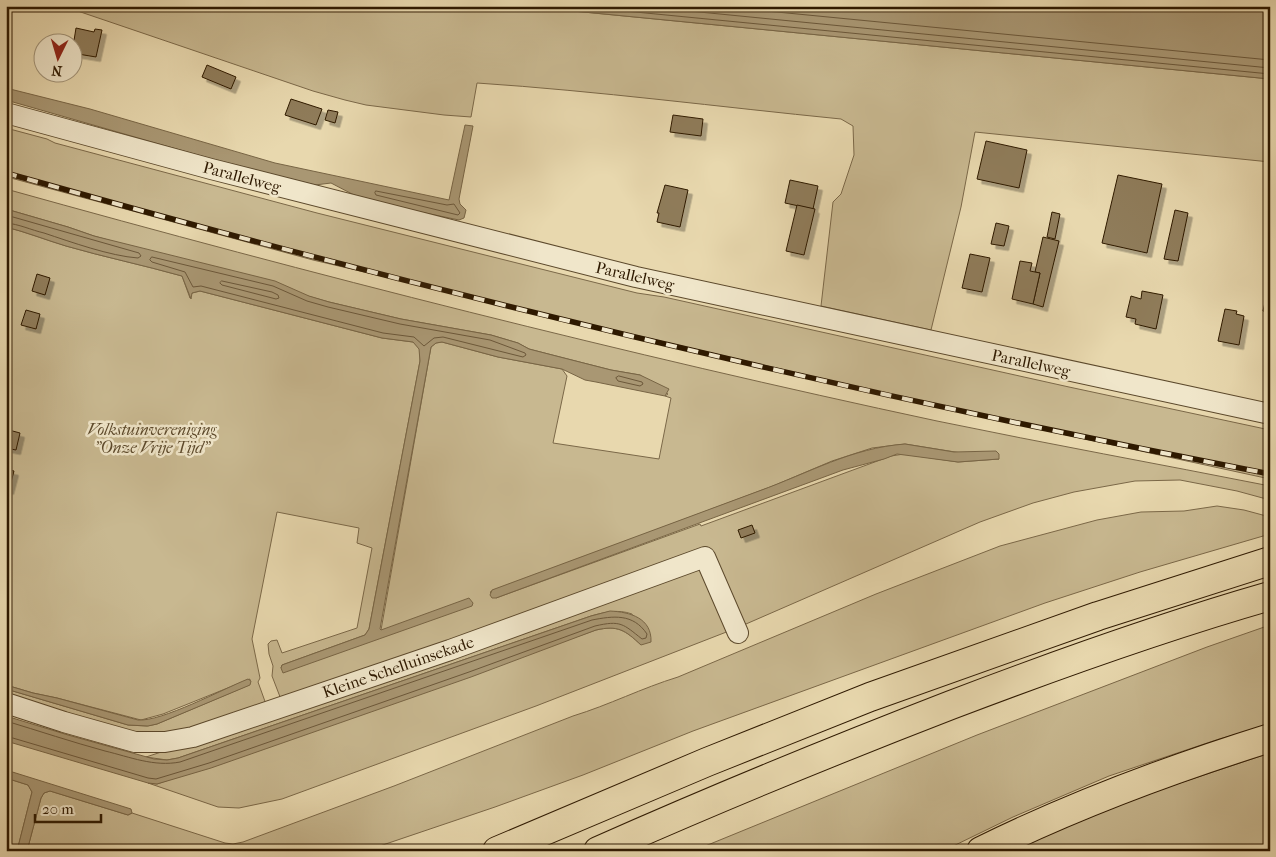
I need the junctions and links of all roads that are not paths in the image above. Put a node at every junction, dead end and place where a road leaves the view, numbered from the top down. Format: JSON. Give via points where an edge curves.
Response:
{"nodes":[{"id":1,"x":6,"y":112,"type":"edge"},
{"id":2,"x":1270,"y":414,"type":"edge"},
{"id":3,"x":1267,"y":562,"type":"edge"},
{"id":4,"x":1270,"y":596,"type":"edge"},
{"id":5,"x":738,"y":633,"type":"dead end"},
{"id":6,"x":6,"y":703,"type":"edge"},
{"id":7,"x":1270,"y":738,"type":"edge"},
{"id":8,"x":497,"y":851,"type":"edge"},
{"id":9,"x":598,"y":851,"type":"edge"},
{"id":10,"x":981,"y":851,"type":"edge"}],
"edges":[{"from":1,"to":2,"type":"street","name":"Parallelweg","via":[[211,169],[636,277]]},
{"from":3,"to":8,"type":"main road","via":[[1098,616],[870,696]]},
{"from":4,"to":9,"type":"main road","via":[[1043,670],[832,751]]},
{"from":5,"to":6,"type":"street","name":"Kleine Schelluinsekade","via":[[705,557],[450,650],[193,737],[165,742],[135,742]]},
{"from":7,"to":10,"type":"main road","via":[[1130,786]]}]}
